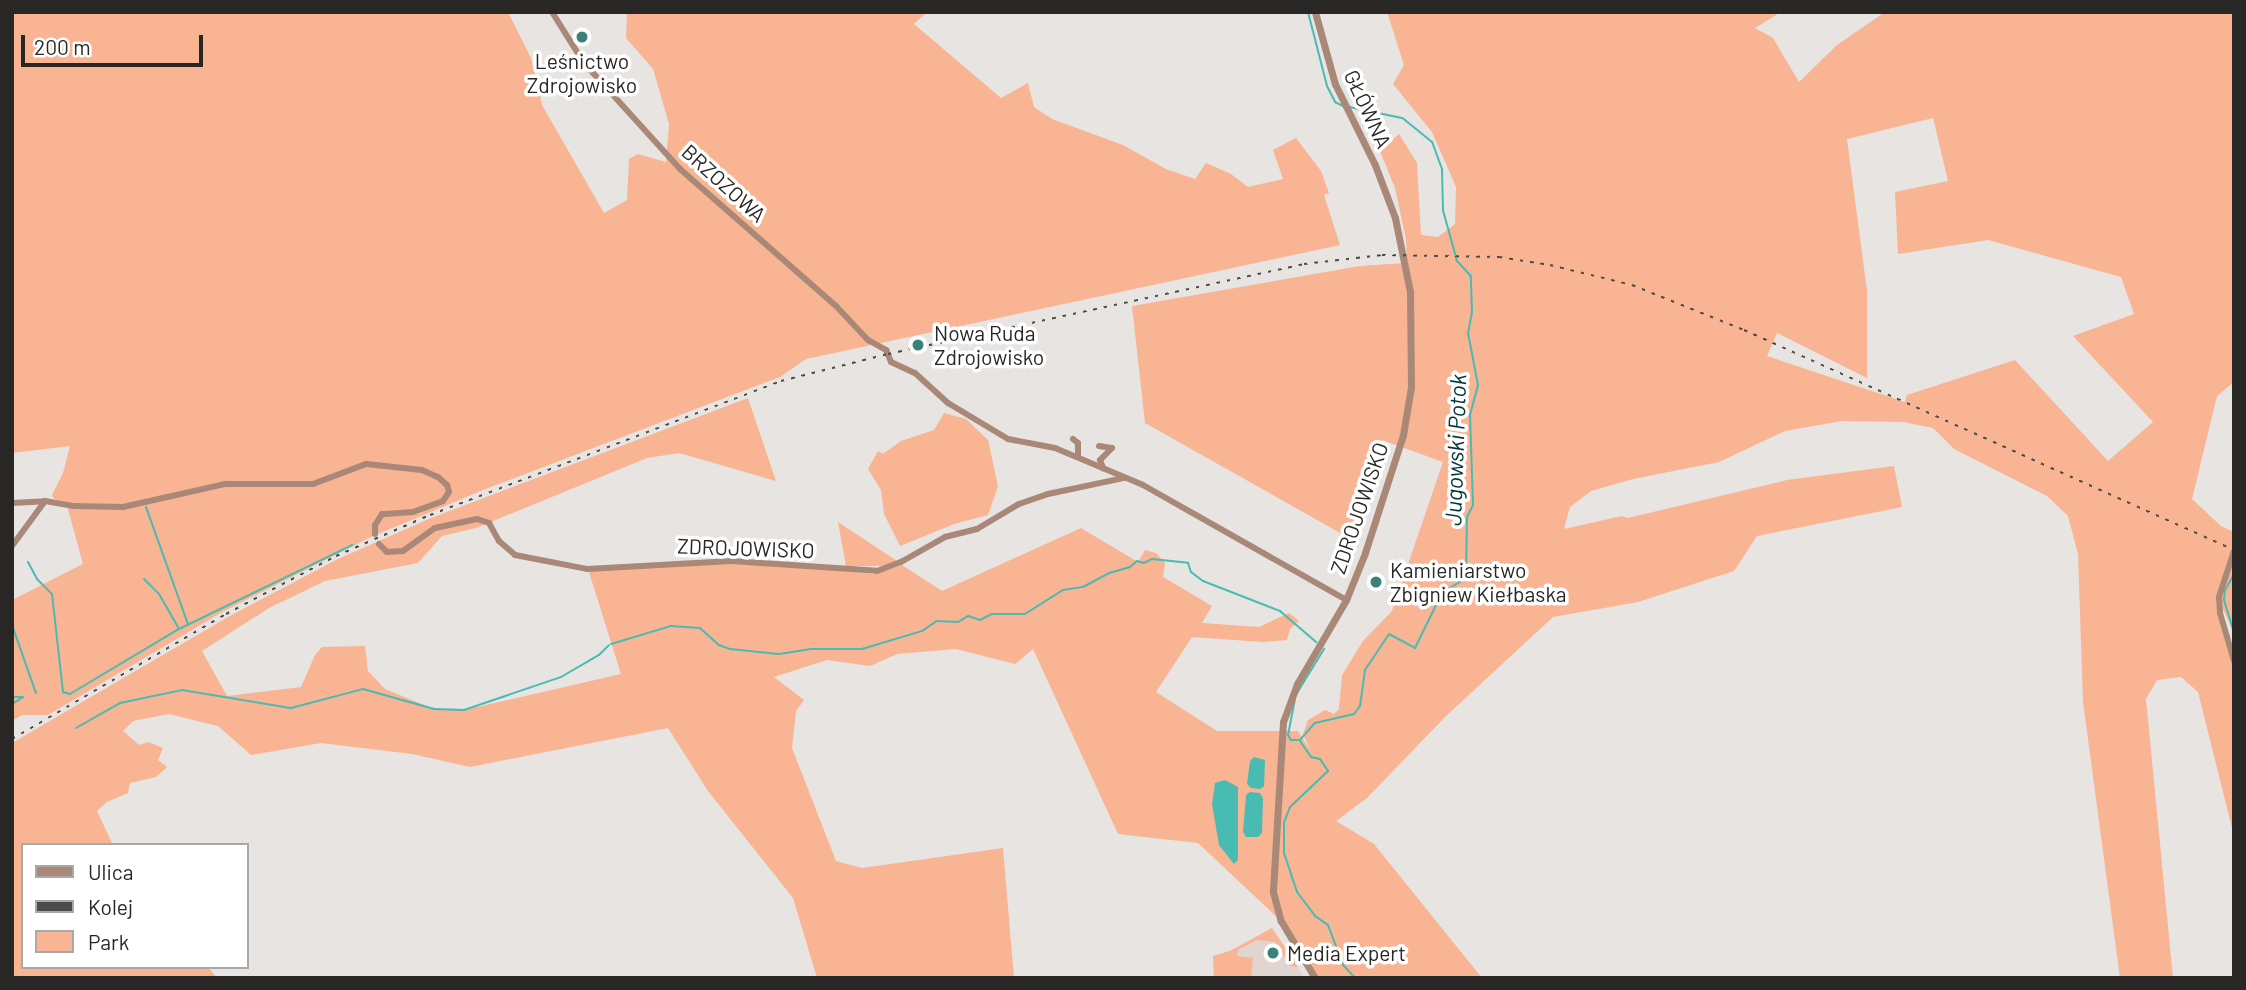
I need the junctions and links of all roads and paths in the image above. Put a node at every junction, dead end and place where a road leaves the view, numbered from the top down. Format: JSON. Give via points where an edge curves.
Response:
{"nodes":[{"id":1,"x":552,"y":12,"type":"edge"},
{"id":2,"x":1315,"y":12,"type":"edge"},
{"id":3,"x":1395,"y":218,"type":"joint"},
{"id":4,"x":891,"y":362,"type":"joint"},
{"id":5,"x":1073,"y":439,"type":"dead end"},
{"id":6,"x":1099,"y":446,"type":"dead end"},
{"id":7,"x":1078,"y":457,"type":"junction"},
{"id":8,"x":1102,"y":468,"type":"junction"},
{"id":9,"x":1124,"y":478,"type":"junction"},
{"id":10,"x":45,"y":501,"type":"junction"},
{"id":11,"x":12,"y":503,"type":"edge"},
{"id":12,"x":375,"y":534,"type":"dead end"},
{"id":13,"x":379,"y":544,"type":"dead end"},
{"id":14,"x":12,"y":547,"type":"edge"},
{"id":15,"x":2234,"y":551,"type":"edge"},
{"id":16,"x":1346,"y":600,"type":"junction"},
{"id":17,"x":2234,"y":661,"type":"edge"},
{"id":18,"x":1315,"y":978,"type":"edge"}],
"edges":[{"from":1,"to":4,"type":"street","name":"BRZOZOWA","via":[[584,62],[680,169],[868,340],[886,350]]},
{"from":2,"to":3,"type":"street","name":"GŁÓWNA","via":[[1328,64]]},
{"from":3,"to":16,"type":"street","name":"ZDROJOWISKO","via":[[1410,292],[1410,395],[1403,435]]},
{"from":4,"to":7,"type":"street","name":"ZDROJOWISKO","via":[[915,373],[948,403],[1008,439]]},
{"from":5,"to":7,"type":"street","via":[[1078,443]]},
{"from":6,"to":8,"type":"street","via":[[1112,448],[1100,460]]},
{"from":7,"to":8,"type":"street","name":"ZDROJOWISKO"},
{"from":8,"to":9,"type":"street","name":"ZDROJOWISKO"},
{"from":9,"to":13,"type":"street","name":"ZDROJOWISKO","via":[[1019,504],[977,529],[945,537],[877,570],[732,561],[587,569],[515,555],[499,541],[489,523],[477,519],[435,528],[403,551],[387,552]]},
{"from":9,"to":16,"type":"street","name":"ZDROJOWISKO","via":[[1155,491]]},
{"from":10,"to":11,"type":"street"},
{"from":10,"to":12,"type":"street","via":[[122,507],[225,484],[303,486],[366,464],[430,472],[449,488],[443,501],[412,512],[383,514],[375,524]]},
{"from":10,"to":14,"type":"street"},
{"from":15,"to":17,"type":"street","via":[[2219,597]]},
{"from":16,"to":18,"type":"street","via":[[1297,684],[1283,722],[1273,892],[1281,921]]}]}
